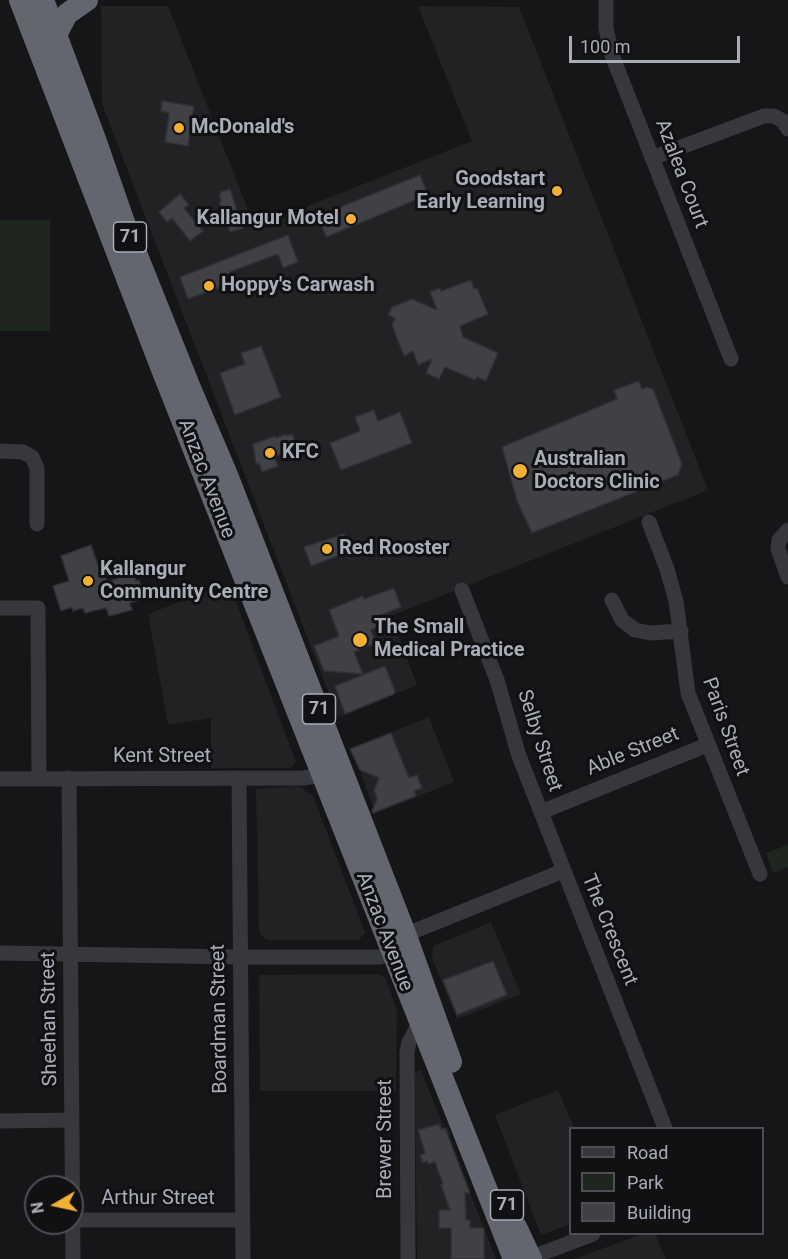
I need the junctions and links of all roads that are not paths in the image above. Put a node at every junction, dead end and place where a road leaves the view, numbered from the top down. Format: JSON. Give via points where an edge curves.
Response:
{"nodes":[{"id":1,"x":20,"y":0,"type":"edge"},
{"id":2,"x":43,"y":0,"type":"edge"},
{"id":3,"x":87,"y":0,"type":"edge"},
{"id":4,"x":606,"y":0,"type":"edge"},
{"id":5,"x":56,"y":35,"type":"junction"},
{"id":6,"x":788,"y":129,"type":"edge"},
{"id":7,"x":652,"y":158,"type":"junction"},
{"id":8,"x":731,"y":359,"type":"dead end"},
{"id":9,"x":0,"y":451,"type":"edge"},
{"id":10,"x":648,"y":522,"type":"dead end"},
{"id":11,"x":38,"y":524,"type":"dead end"},
{"id":12,"x":788,"y":530,"type":"edge"},
{"id":13,"x":788,"y":577,"type":"edge"},
{"id":14,"x":462,"y":590,"type":"dead end"},
{"id":15,"x":612,"y":600,"type":"dead end"},
{"id":16,"x":0,"y":608,"type":"edge"},
{"id":17,"x":681,"y":631,"type":"junction"},
{"id":18,"x":707,"y":745,"type":"junction"},
{"id":19,"x":323,"y":775,"type":"junction"},
{"id":20,"x":69,"y":778,"type":"junction"},
{"id":21,"x":239,"y":778,"type":"junction"},
{"id":22,"x":0,"y":779,"type":"edge"},
{"id":23,"x":39,"y":779,"type":"junction"},
{"id":24,"x":541,"y":812,"type":"junction"},
{"id":25,"x":563,"y":871,"type":"junction"},
{"id":26,"x":760,"y":874,"type":"dead end"},
{"id":27,"x":399,"y":944,"type":"junction"},
{"id":28,"x":0,"y":953,"type":"edge"},
{"id":29,"x":70,"y":954,"type":"junction"},
{"id":30,"x":240,"y":957,"type":"junction"},
{"id":31,"x":420,"y":1022,"type":"junction"},
{"id":32,"x":72,"y":1120,"type":"junction"},
{"id":33,"x":0,"y":1121,"type":"edge"},
{"id":34,"x":665,"y":1127,"type":"edge"},
{"id":35,"x":73,"y":1175,"type":"edge"},
{"id":36,"x":84,"y":1220,"type":"edge"},
{"id":37,"x":242,"y":1220,"type":"junction"},
{"id":38,"x":73,"y":1235,"type":"edge"},
{"id":39,"x":588,"y":1235,"type":"edge"},
{"id":40,"x":73,"y":1259,"type":"edge"},
{"id":41,"x":243,"y":1259,"type":"edge"},
{"id":42,"x":408,"y":1259,"type":"edge"},
{"id":43,"x":525,"y":1259,"type":"edge"}],
"edges":[{"from":1,"to":19,"type":"highway","name":"Anzac Avenue","number":"71"},
{"from":2,"to":5,"type":"highway","name":"Anzac Avenue","number":"71"},
{"from":3,"to":5,"type":"highway","via":[[67,14]]},
{"from":4,"to":7,"type":"street","name":"Azalea Court","via":[[606,28],[612,55]]},
{"from":5,"to":27,"type":"highway","name":"Anzac Avenue","number":"71","via":[[126,228],[227,475]]},
{"from":6,"to":7,"type":"street","via":[[774,116],[764,116]]},
{"from":7,"to":8,"type":"street","name":"Azalea Court"},
{"from":9,"to":11,"type":"street","via":[[22,452],[32,457],[36,468]]},
{"from":10,"to":17,"type":"street","name":"Paris Street","via":[[671,580]]},
{"from":12,"to":13,"type":"street","via":[[779,540],[778,549]]},
{"from":14,"to":24,"type":"street","name":"Selby Street"},
{"from":15,"to":17,"type":"street","via":[[622,620],[635,630]]},
{"from":16,"to":23,"type":"street","via":[[38,608]]},
{"from":17,"to":18,"type":"street","name":"Paris Street","via":[[686,686]]},
{"from":18,"to":24,"type":"street","name":"Able Street"},
{"from":18,"to":26,"type":"street","name":"Paris Street"},
{"from":19,"to":21,"type":"street","name":"Kent Street"},
{"from":19,"to":27,"type":"highway","name":"Anzac Avenue","number":"71"},
{"from":20,"to":21,"type":"street","name":"Kent Street"},
{"from":20,"to":23,"type":"street","name":"Kent Street"},
{"from":20,"to":29,"type":"street","name":"Sheehan Street"},
{"from":21,"to":30,"type":"street","name":"Boardman Street"},
{"from":22,"to":23,"type":"street","name":"Kent Street"},
{"from":24,"to":25,"type":"street","name":"Selby Street"},
{"from":25,"to":27,"type":"street","name":"The Crescent"},
{"from":25,"to":34,"type":"street","name":"The Crescent"},
{"from":27,"to":30,"type":"street","name":"The Crescent","via":[[372,957]]},
{"from":27,"to":31,"type":"highway","name":"Anzac Avenue","number":"71"},
{"from":27,"to":43,"type":"highway","name":"Anzac Avenue","number":"71","via":[[453,1068]]},
{"from":28,"to":29,"type":"street","name":"The Crescent"},
{"from":29,"to":30,"type":"street","name":"The Crescent"},
{"from":29,"to":32,"type":"street","name":"Sheehan Street"},
{"from":30,"to":37,"type":"street","name":"Boardman Street"},
{"from":31,"to":42,"type":"street","name":"Brewer Street","via":[[407,1052]]},
{"from":31,"to":43,"type":"highway","name":"Anzac Avenue","number":"71"},
{"from":32,"to":33,"type":"street"},
{"from":32,"to":35,"type":"street","name":"Sheehan Street"},
{"from":36,"to":37,"type":"street","name":"Arthur Street"},
{"from":37,"to":41,"type":"street","name":"Boardman Street"},
{"from":38,"to":40,"type":"street","name":"Sheehan Street"},
{"from":39,"to":43,"type":"street"}]}
